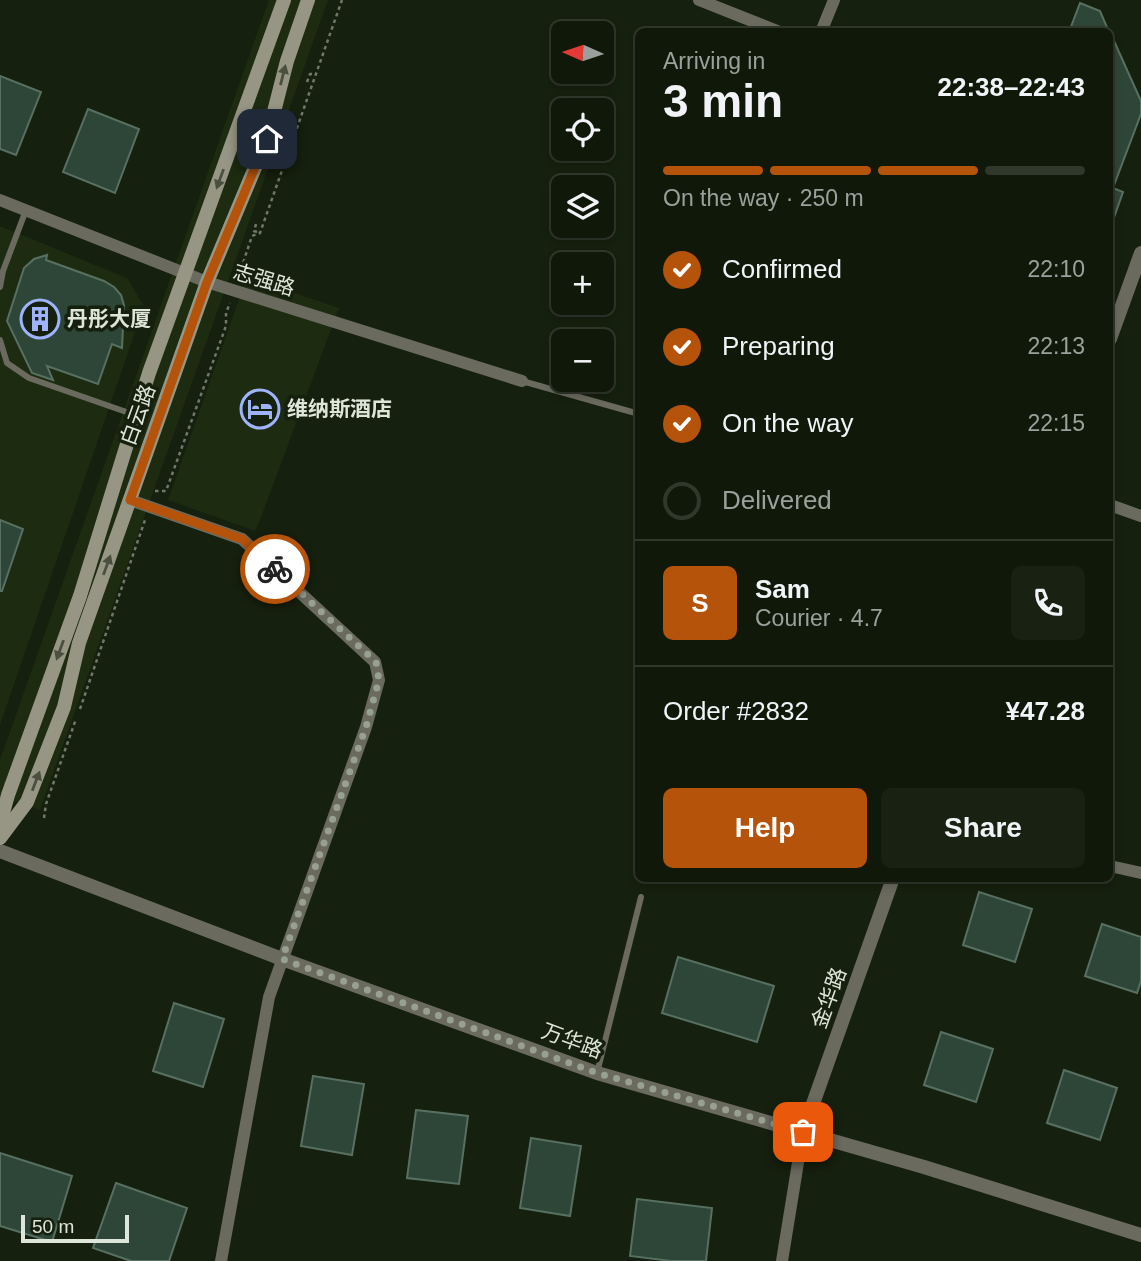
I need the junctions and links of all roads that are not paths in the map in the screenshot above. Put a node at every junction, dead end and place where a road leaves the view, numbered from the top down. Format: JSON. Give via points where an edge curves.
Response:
{"nodes":[{"id":1,"x":284,"y":0,"type":"edge"},
{"id":2,"x":308,"y":0,"type":"edge"},
{"id":3,"x":699,"y":0,"type":"edge"},
{"id":4,"x":834,"y":0,"type":"edge"},
{"id":5,"x":770,"y":28,"type":"edge"},
{"id":6,"x":823,"y":28,"type":"edge"},
{"id":7,"x":0,"y":200,"type":"edge"},
{"id":8,"x":26,"y":211,"type":"junction"},
{"id":9,"x":1141,"y":253,"type":"edge"},
{"id":10,"x":186,"y":274,"type":"junction"},
{"id":11,"x":207,"y":282,"type":"junction"},
{"id":12,"x":0,"y":286,"type":"edge"},
{"id":13,"x":1113,"y":331,"type":"edge"},
{"id":14,"x":0,"y":340,"type":"edge"},
{"id":15,"x":523,"y":381,"type":"joint"},
{"id":16,"x":635,"y":413,"type":"edge"},
{"id":17,"x":136,"y":416,"type":"junction"},
{"id":18,"x":130,"y":500,"type":"junction"},
{"id":19,"x":1113,"y":506,"type":"edge"},
{"id":20,"x":1141,"y":516,"type":"edge"},
{"id":21,"x":0,"y":824,"type":"edge"},
{"id":22,"x":0,"y":838,"type":"edge"},
{"id":23,"x":0,"y":851,"type":"edge"},
{"id":24,"x":1113,"y":867,"type":"edge"},
{"id":25,"x":1141,"y":873,"type":"edge"},
{"id":26,"x":893,"y":882,"type":"edge"},
{"id":27,"x":641,"y":897,"type":"dead end"},
{"id":28,"x":282,"y":959,"type":"junction"},
{"id":29,"x":597,"y":1073,"type":"junction"},
{"id":30,"x":803,"y":1132,"type":"junction"},
{"id":31,"x":1141,"y":1235,"type":"edge"},
{"id":32,"x":221,"y":1261,"type":"edge"},
{"id":33,"x":782,"y":1261,"type":"edge"}],
"edges":[{"from":1,"to":10,"type":"main road","name":"白云路","one_way":true},
{"from":11,"to":2,"type":"main road","name":"白云路","one_way":true,"via":[[267,139],[286,61]]},
{"from":3,"to":5,"type":"street"},
{"from":4,"to":6,"type":"street"},
{"from":7,"to":8,"type":"street","name":"志强路"},
{"from":8,"to":10,"type":"street","name":"志强路"},
{"from":8,"to":12,"type":"lane"},
{"from":9,"to":13,"type":"street"},
{"from":10,"to":11,"type":"street","name":"志强路"},
{"from":10,"to":17,"type":"main road","name":"白云路"},
{"from":11,"to":15,"type":"street","name":"志强路"},
{"from":11,"to":18,"type":"main road","name":"白云路"},
{"from":14,"to":17,"type":"lane","via":[[7,363],[29,378]]},
{"from":15,"to":16,"type":"lane"},
{"from":17,"to":21,"type":"main road","name":"白云路","one_way":true,"via":[[80,596]]},
{"from":22,"to":18,"type":"main road","name":"白云路","one_way":true,"via":[[27,802],[64,707],[79,643]]},
{"from":18,"to":28,"type":"street","via":[[242,539],[376,662],[379,680],[366,727]]},
{"from":19,"to":20,"type":"street"},
{"from":23,"to":28,"type":"street","name":"万华路"},
{"from":24,"to":25,"type":"street"},
{"from":26,"to":30,"type":"street","name":"金华路"},
{"from":27,"to":29,"type":"lane"},
{"from":28,"to":29,"type":"street","name":"万华路"},
{"from":28,"to":32,"type":"street","via":[[269,997]]},
{"from":29,"to":30,"type":"street","name":"万华路"},
{"from":30,"to":31,"type":"street","name":"万华路"},
{"from":30,"to":33,"type":"street"}]}
